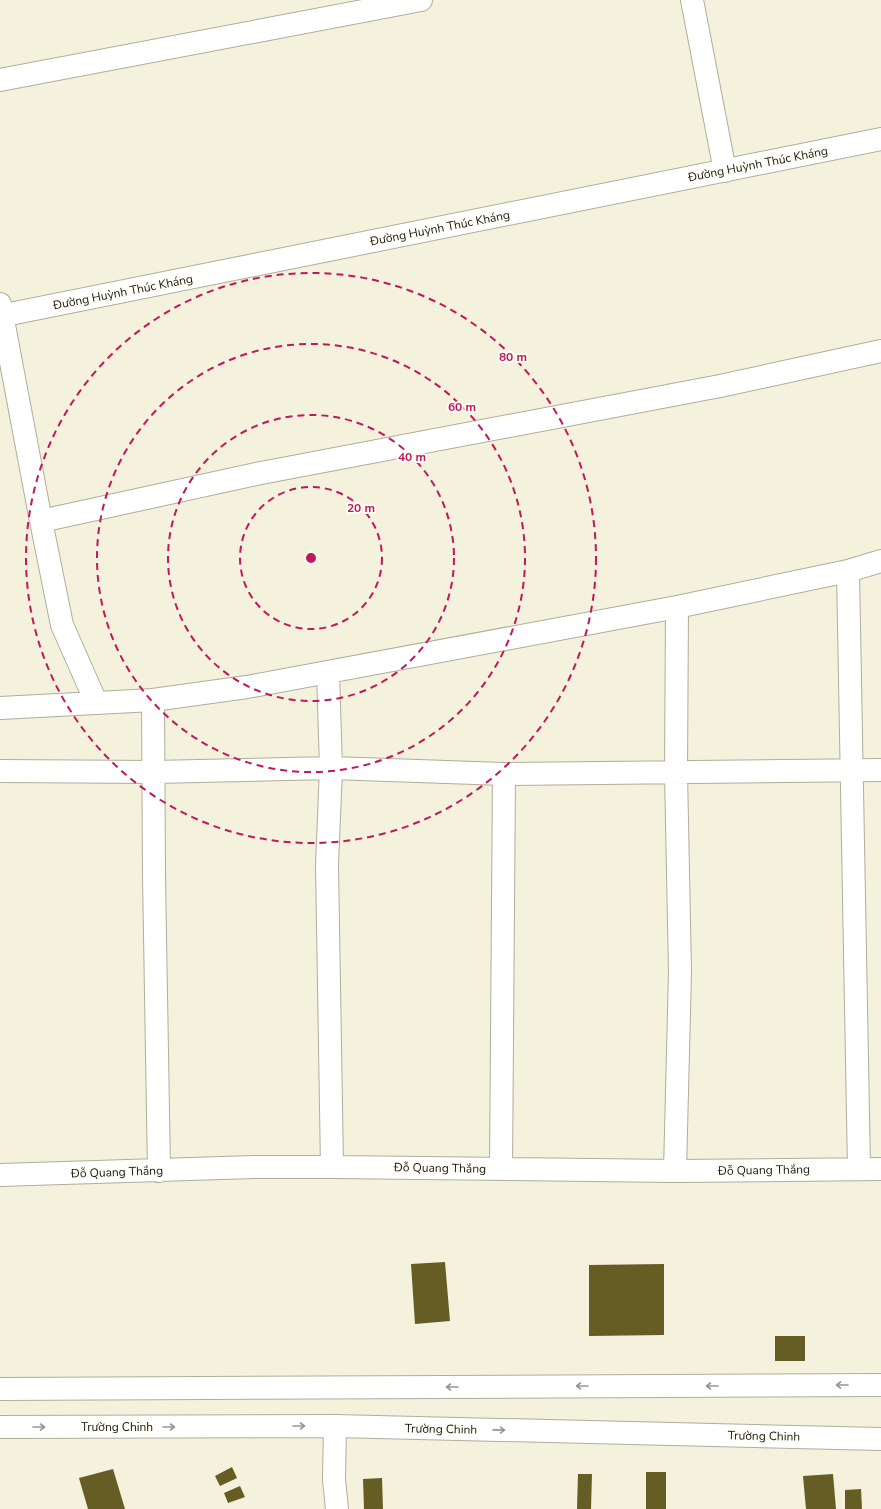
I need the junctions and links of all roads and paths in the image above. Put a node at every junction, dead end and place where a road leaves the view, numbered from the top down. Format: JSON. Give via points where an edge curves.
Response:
{"nodes":[{"id":1,"x":421,"y":0,"type":"edge"},
{"id":2,"x":692,"y":0,"type":"edge"},
{"id":3,"x":0,"y":80,"type":"edge"},
{"id":4,"x":881,"y":139,"type":"edge"},
{"id":5,"x":725,"y":171,"type":"junction"},
{"id":6,"x":1,"y":312,"type":"edge"},
{"id":7,"x":881,"y":351,"type":"edge"},
{"id":8,"x":41,"y":521,"type":"junction"},
{"id":9,"x":881,"y":561,"type":"edge"},
{"id":10,"x":848,"y":571,"type":"junction"},
{"id":11,"x":677,"y":607,"type":"junction"},
{"id":12,"x":328,"y":672,"type":"junction"},
{"id":13,"x":153,"y":700,"type":"junction"},
{"id":14,"x":96,"y":702,"type":"junction"},
{"id":15,"x":0,"y":708,"type":"edge"},
{"id":16,"x":331,"y":768,"type":"junction"},
{"id":17,"x":0,"y":770,"type":"edge"},
{"id":18,"x":881,"y":770,"type":"edge"},
{"id":19,"x":852,"y":771,"type":"junction"},
{"id":20,"x":154,"y":772,"type":"junction"},
{"id":21,"x":676,"y":772,"type":"junction"},
{"id":22,"x":504,"y":774,"type":"junction"},
{"id":23,"x":332,"y":1167,"type":"junction"},
{"id":24,"x":501,"y":1169,"type":"junction"},
{"id":25,"x":859,"y":1169,"type":"junction"},
{"id":26,"x":881,"y":1169,"type":"edge"},
{"id":27,"x":159,"y":1171,"type":"junction"},
{"id":28,"x":675,"y":1171,"type":"junction"},
{"id":29,"x":0,"y":1175,"type":"edge"},
{"id":30,"x":881,"y":1385,"type":"edge"},
{"id":31,"x":0,"y":1389,"type":"edge"},
{"id":32,"x":335,"y":1426,"type":"junction"},
{"id":33,"x":0,"y":1427,"type":"edge"},
{"id":34,"x":881,"y":1439,"type":"edge"},
{"id":35,"x":337,"y":1509,"type":"edge"}],
"edges":[{"from":1,"to":3,"type":"street"},
{"from":2,"to":5,"type":"street"},
{"from":4,"to":5,"type":"street","name":"Đường Huỳnh Thúc Kháng"},
{"from":5,"to":6,"type":"street","name":"Đường Huỳnh Thúc Kháng"},
{"from":6,"to":8,"type":"street"},
{"from":7,"to":8,"type":"street","via":[[720,386],[260,473]]},
{"from":8,"to":14,"type":"street","via":[[62,625]]},
{"from":9,"to":10,"type":"street"},
{"from":10,"to":11,"type":"street"},
{"from":10,"to":19,"type":"street"},
{"from":11,"to":12,"type":"street"},
{"from":11,"to":21,"type":"street"},
{"from":12,"to":13,"type":"street"},
{"from":12,"to":16,"type":"street"},
{"from":13,"to":14,"type":"street"},
{"from":13,"to":20,"type":"street"},
{"from":14,"to":15,"type":"street"},
{"from":16,"to":20,"type":"street"},
{"from":16,"to":22,"type":"street"},
{"from":16,"to":23,"type":"street","via":[[327,865]]},
{"from":17,"to":20,"type":"street"},
{"from":18,"to":19,"type":"street"},
{"from":19,"to":21,"type":"street"},
{"from":19,"to":25,"type":"street"},
{"from":20,"to":27,"type":"street"},
{"from":21,"to":22,"type":"street"},
{"from":21,"to":28,"type":"street","via":[[680,972]]},
{"from":22,"to":24,"type":"street"},
{"from":23,"to":24,"type":"street","name":"Đỗ Quang Thắng"},
{"from":23,"to":27,"type":"street","name":"Đỗ Quang Thắng"},
{"from":24,"to":28,"type":"street","name":"Đỗ Quang Thắng"},
{"from":25,"to":26,"type":"street","name":"Đỗ Quang Thắng"},
{"from":25,"to":28,"type":"street","name":"Đỗ Quang Thắng"},
{"from":27,"to":29,"type":"street","name":"Đỗ Quang Thắng"},
{"from":30,"to":31,"type":"street","one_way":true},
{"from":33,"to":32,"type":"street","name":"Trường Chinh","one_way":true},
{"from":32,"to":34,"type":"street","name":"Trường Chinh","one_way":true},
{"from":32,"to":35,"type":"street","via":[[334,1480]]}]}
